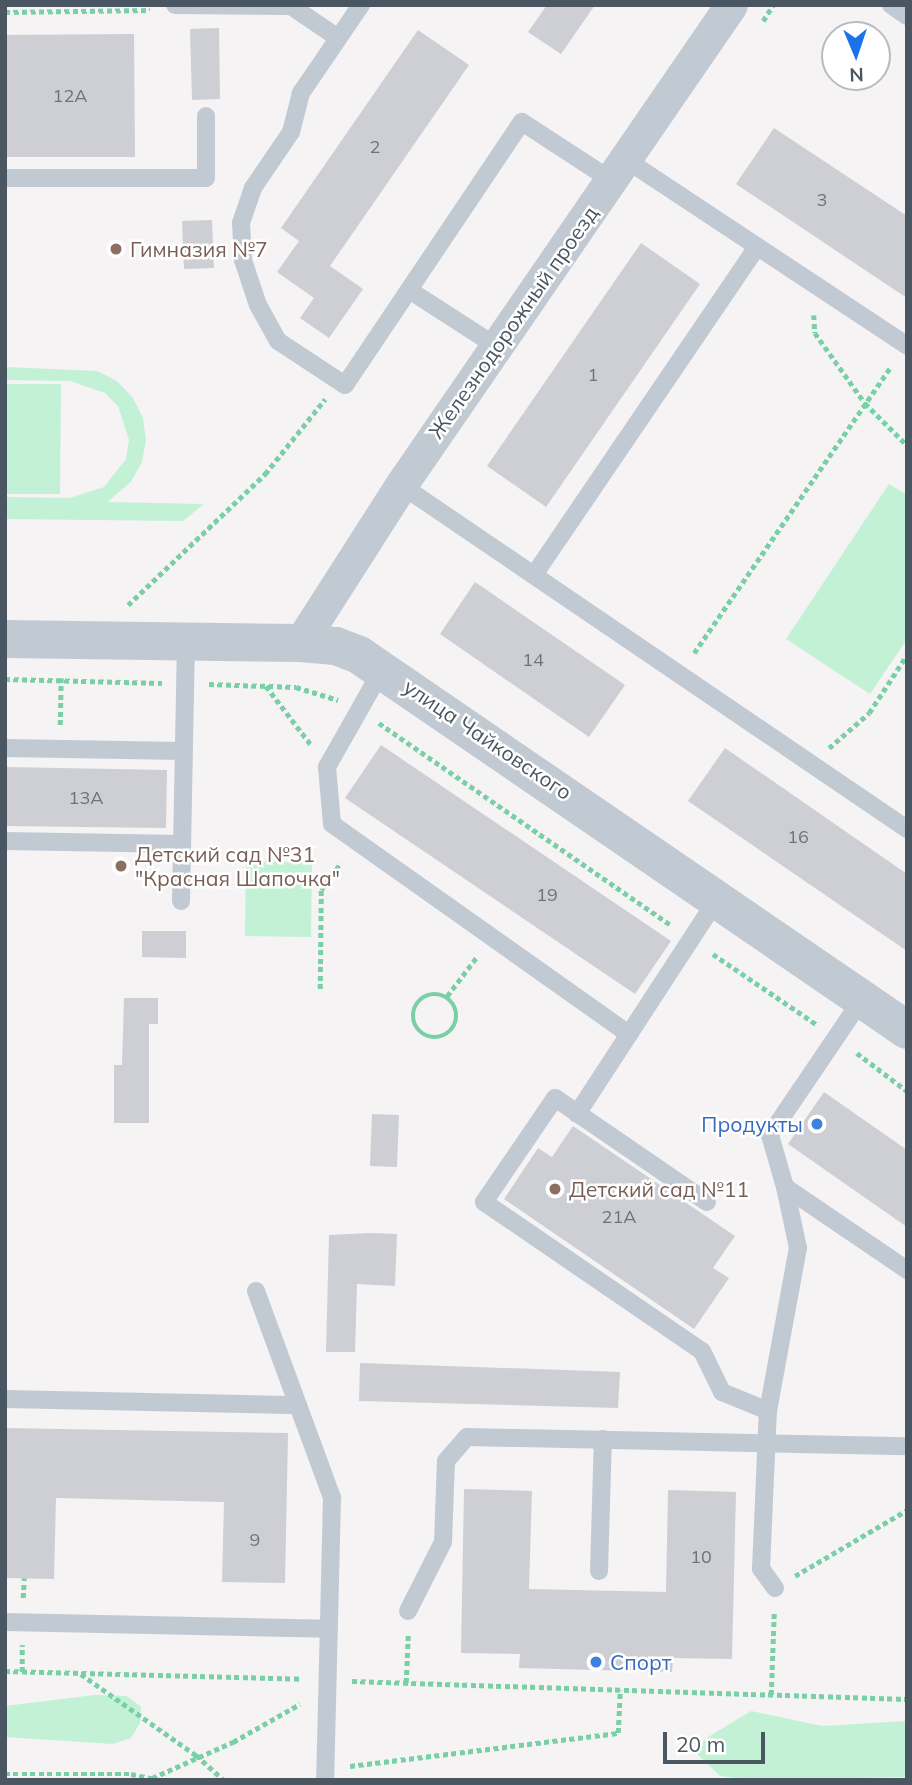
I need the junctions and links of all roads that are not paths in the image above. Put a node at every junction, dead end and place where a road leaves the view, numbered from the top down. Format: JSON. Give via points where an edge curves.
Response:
{"nodes":[{"id":1,"x":361,"y":5,"type":"edge"},
{"id":2,"x":732,"y":5,"type":"edge"},
{"id":3,"x":891,"y":5,"type":"edge"},
{"id":4,"x":176,"y":6,"type":"edge"},
{"id":5,"x":907,"y":16,"type":"edge"},
{"id":6,"x":338,"y":38,"type":"junction"},
{"id":7,"x":206,"y":116,"type":"dead end"},
{"id":8,"x":618,"y":170,"type":"junction"},
{"id":9,"x":5,"y":178,"type":"edge"},
{"id":10,"x":757,"y":247,"type":"junction"},
{"id":11,"x":409,"y":290,"type":"junction"},
{"id":12,"x":906,"y":345,"type":"edge"},
{"id":13,"x":496,"y":346,"type":"junction"},
{"id":14,"x":401,"y":485,"type":"junction"},
{"id":15,"x":534,"y":575,"type":"junction"},
{"id":16,"x":5,"y":639,"type":"edge"},
{"id":17,"x":186,"y":642,"type":"junction"},
{"id":18,"x":300,"y":643,"type":"junction"},
{"id":19,"x":383,"y":668,"type":"junction"},
{"id":20,"x":5,"y":748,"type":"edge"},
{"id":21,"x":184,"y":751,"type":"junction"},
{"id":22,"x":907,"y":829,"type":"edge"},
{"id":23,"x":5,"y":841,"type":"edge"},
{"id":24,"x":182,"y":844,"type":"junction"},
{"id":25,"x":718,"y":898,"type":"junction"},
{"id":26,"x":181,"y":901,"type":"dead end"},
{"id":27,"x":862,"y":999,"type":"junction"},
{"id":28,"x":907,"y":1030,"type":"edge"},
{"id":29,"x":629,"y":1034,"type":"junction"},
{"id":30,"x":577,"y":1114,"type":"junction"},
{"id":31,"x":785,"y":1187,"type":"junction"},
{"id":32,"x":707,"y":1202,"type":"dead end"},
{"id":33,"x":907,"y":1270,"type":"edge"},
{"id":34,"x":256,"y":1291,"type":"dead end"},
{"id":35,"x":5,"y":1399,"type":"edge"},
{"id":36,"x":298,"y":1405,"type":"junction"},
{"id":37,"x":768,"y":1412,"type":"junction"},
{"id":38,"x":603,"y":1439,"type":"junction"},
{"id":39,"x":765,"y":1443,"type":"junction"},
{"id":40,"x":907,"y":1446,"type":"edge"},
{"id":41,"x":599,"y":1570,"type":"dead end"},
{"id":42,"x":775,"y":1588,"type":"road end"},
{"id":43,"x":408,"y":1611,"type":"road end"},
{"id":44,"x":5,"y":1622,"type":"edge"},
{"id":45,"x":328,"y":1629,"type":"junction"},
{"id":46,"x":325,"y":1774,"type":"edge"}],
"edges":[{"from":1,"to":6,"type":"lane"},
{"from":2,"to":8,"type":"street","name":"Железнодорожный проезд"},
{"from":3,"to":5,"type":"lane"},
{"from":4,"to":6,"type":"lane","via":[[291,6]]},
{"from":6,"to":11,"type":"lane","via":[[301,93],[291,132],[253,188],[241,223],[243,260],[258,305],[278,341],[345,385]]},
{"from":7,"to":9,"type":"lane","via":[[206,178]]},
{"from":8,"to":10,"type":"lane"},
{"from":8,"to":11,"type":"lane","via":[[522,122]]},
{"from":8,"to":13,"type":"street","name":"Железнодорожный проезд"},
{"from":10,"to":12,"type":"lane"},
{"from":10,"to":15,"type":"lane"},
{"from":11,"to":13,"type":"lane"},
{"from":13,"to":14,"type":"street","name":"Железнодорожный проезд"},
{"from":14,"to":15,"type":"lane"},
{"from":14,"to":18,"type":"street","name":"Железнодорожный проезд"},
{"from":15,"to":22,"type":"lane"},
{"from":16,"to":17,"type":"street","name":"улица Чайковского"},
{"from":17,"to":18,"type":"street","name":"улица Чайковского"},
{"from":17,"to":21,"type":"lane"},
{"from":18,"to":19,"type":"street","name":"улица Чайковского","via":[[336,646]]},
{"from":19,"to":25,"type":"street","name":"улица Чайковского"},
{"from":19,"to":29,"type":"lane","via":[[327,767],[332,824]]},
{"from":20,"to":21,"type":"lane"},
{"from":21,"to":24,"type":"lane"},
{"from":23,"to":24,"type":"lane"},
{"from":24,"to":26,"type":"lane"},
{"from":25,"to":27,"type":"street","name":"улица Чайковского"},
{"from":25,"to":29,"type":"lane"},
{"from":27,"to":28,"type":"street","name":"улица Чайковского"},
{"from":27,"to":31,"type":"lane","via":[[770,1135]]},
{"from":29,"to":30,"type":"lane"},
{"from":30,"to":32,"type":"lane"},
{"from":30,"to":37,"type":"lane","via":[[555,1098],[484,1202],[702,1350],[722,1392]]},
{"from":31,"to":33,"type":"lane"},
{"from":31,"to":37,"type":"lane","via":[[798,1248]]},
{"from":34,"to":36,"type":"lane"},
{"from":35,"to":36,"type":"lane"},
{"from":36,"to":45,"type":"lane","via":[[332,1498]]},
{"from":37,"to":39,"type":"lane"},
{"from":38,"to":39,"type":"lane"},
{"from":38,"to":41,"type":"lane"},
{"from":38,"to":43,"type":"lane","via":[[467,1437],[446,1461],[443,1542]]},
{"from":39,"to":40,"type":"lane"},
{"from":39,"to":42,"type":"lane","via":[[761,1569]]},
{"from":44,"to":45,"type":"lane"},
{"from":45,"to":46,"type":"lane"}]}
